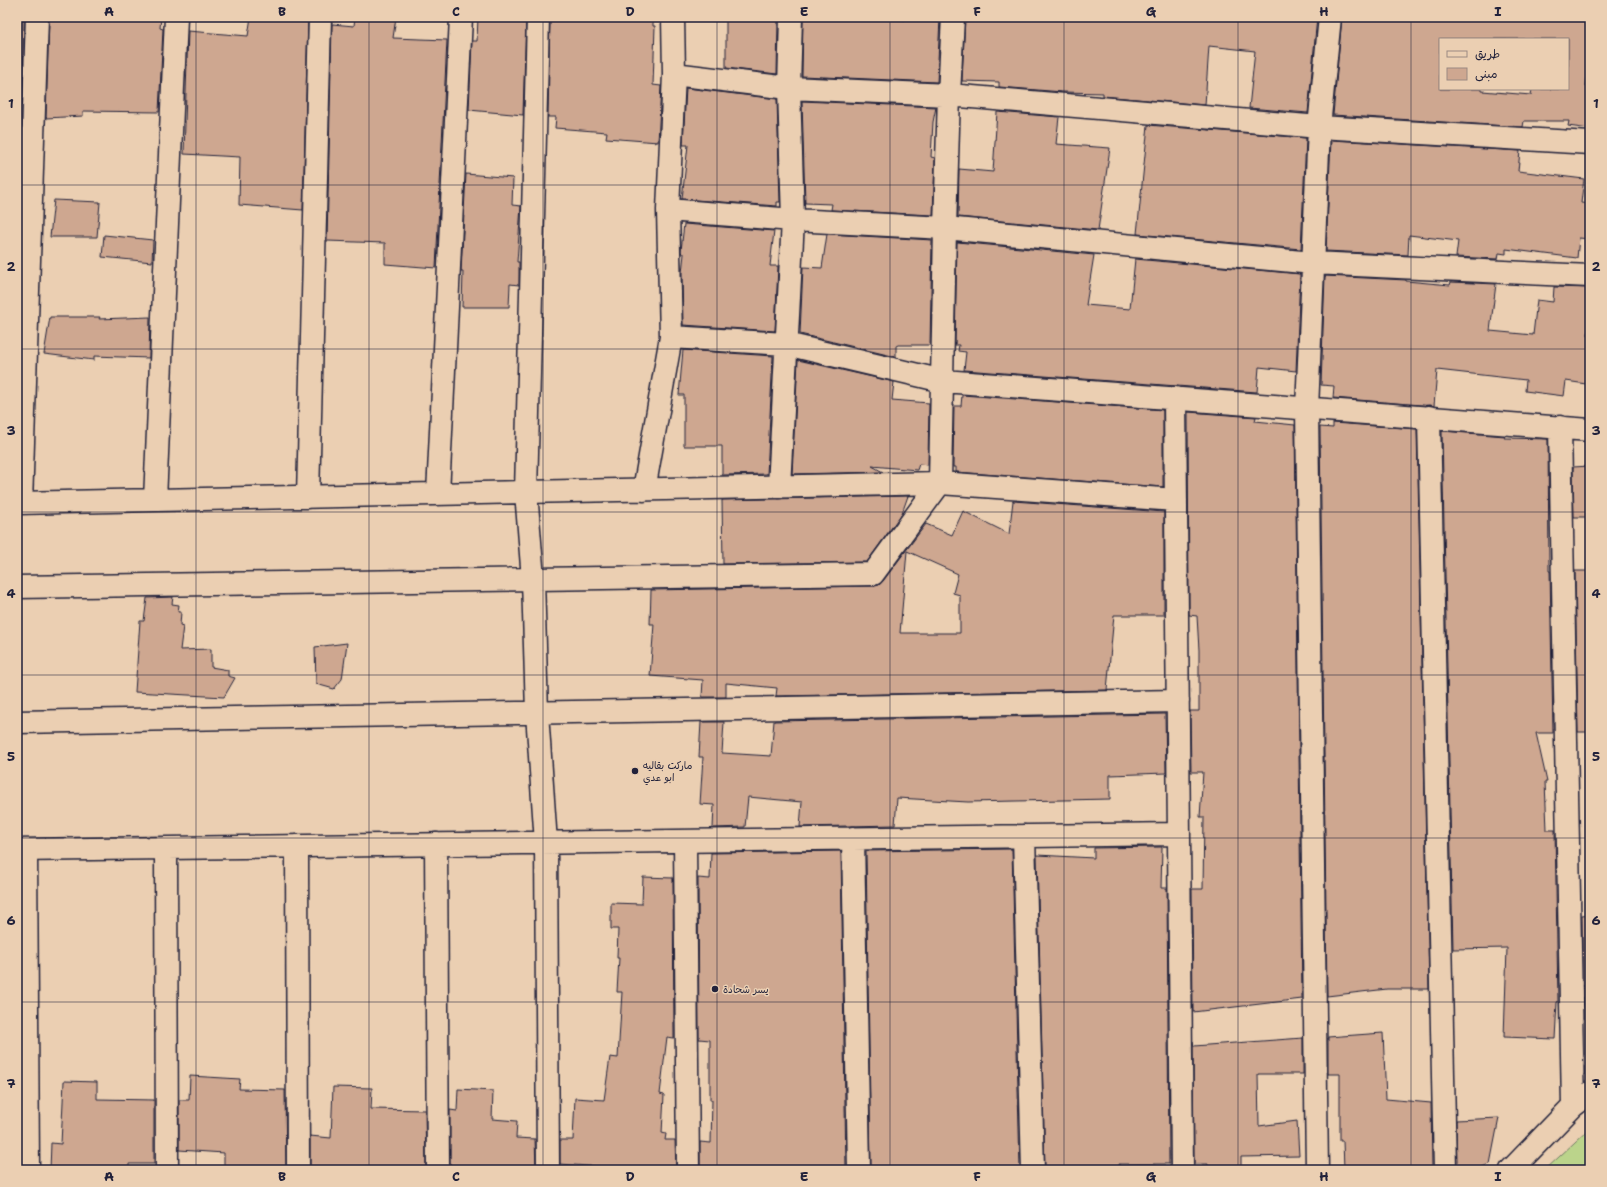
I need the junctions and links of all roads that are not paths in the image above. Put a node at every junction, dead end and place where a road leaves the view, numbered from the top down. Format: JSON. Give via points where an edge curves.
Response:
{"nodes":[{"id":1,"x":37,"y":17,"type":"edge"},
{"id":2,"x":176,"y":17,"type":"edge"},
{"id":3,"x":320,"y":17,"type":"edge"},
{"id":4,"x":461,"y":17,"type":"edge"},
{"id":5,"x":538,"y":17,"type":"edge"},
{"id":6,"x":673,"y":17,"type":"edge"},
{"id":7,"x":791,"y":17,"type":"edge"},
{"id":8,"x":953,"y":17,"type":"edge"},
{"id":9,"x":1330,"y":17,"type":"edge"},
{"id":10,"x":674,"y":74,"type":"junction"},
{"id":11,"x":789,"y":88,"type":"junction"},
{"id":12,"x":949,"y":95,"type":"junction"},
{"id":13,"x":1319,"y":127,"type":"junction"},
{"id":14,"x":1590,"y":143,"type":"edge"},
{"id":15,"x":668,"y":210,"type":"junction"},
{"id":16,"x":792,"y":220,"type":"junction"},
{"id":17,"x":945,"y":228,"type":"junction"},
{"id":18,"x":1313,"y":263,"type":"junction"},
{"id":19,"x":1590,"y":276,"type":"edge"},
{"id":20,"x":671,"y":337,"type":"junction"},
{"id":21,"x":786,"y":344,"type":"junction"},
{"id":22,"x":943,"y":381,"type":"junction"},
{"id":23,"x":1175,"y":398,"type":"junction"},
{"id":24,"x":1307,"y":409,"type":"junction"},
{"id":25,"x":1429,"y":417,"type":"junction"},
{"id":26,"x":1560,"y":427,"type":"junction"},
{"id":27,"x":1590,"y":430,"type":"edge"},
{"id":28,"x":940,"y":483,"type":"junction"},
{"id":29,"x":779,"y":487,"type":"junction"},
{"id":30,"x":644,"y":490,"type":"junction"},
{"id":31,"x":526,"y":492,"type":"junction"},
{"id":32,"x":438,"y":494,"type":"junction"},
{"id":33,"x":308,"y":497,"type":"junction"},
{"id":34,"x":156,"y":500,"type":"junction"},
{"id":35,"x":1176,"y":500,"type":"junction"},
{"id":36,"x":19,"y":503,"type":"edge"},
{"id":37,"x":533,"y":579,"type":"junction"},
{"id":38,"x":17,"y":587,"type":"edge"},
{"id":39,"x":1178,"y":702,"type":"junction"},
{"id":40,"x":537,"y":713,"type":"junction"},
{"id":41,"x":17,"y":722,"type":"edge"},
{"id":42,"x":1179,"y":834,"type":"junction"},
{"id":43,"x":1024,"y":836,"type":"junction"},
{"id":44,"x":853,"y":838,"type":"junction"},
{"id":45,"x":685,"y":841,"type":"junction"},
{"id":46,"x":546,"y":843,"type":"junction"},
{"id":47,"x":436,"y":844,"type":"junction"},
{"id":48,"x":297,"y":846,"type":"junction"},
{"id":49,"x":166,"y":849,"type":"junction"},
{"id":50,"x":22,"y":850,"type":"edge"},
{"id":51,"x":1590,"y":1093,"type":"edge"},
{"id":52,"x":1573,"y":1106,"type":"junction"},
{"id":53,"x":28,"y":1170,"type":"edge"},
{"id":54,"x":167,"y":1170,"type":"edge"},
{"id":55,"x":298,"y":1170,"type":"edge"},
{"id":56,"x":438,"y":1170,"type":"edge"},
{"id":57,"x":548,"y":1170,"type":"edge"},
{"id":58,"x":688,"y":1170,"type":"edge"},
{"id":59,"x":859,"y":1170,"type":"edge"},
{"id":60,"x":1033,"y":1170,"type":"edge"},
{"id":61,"x":1182,"y":1170,"type":"edge"},
{"id":62,"x":1317,"y":1170,"type":"edge"},
{"id":63,"x":1445,"y":1170,"type":"edge"},
{"id":64,"x":1511,"y":1170,"type":"edge"}],
"edges":[{"from":1,"to":36,"type":"street"},
{"from":2,"to":34,"type":"street"},
{"from":3,"to":33,"type":"street"},
{"from":4,"to":32,"type":"street"},
{"from":5,"to":31,"type":"street"},
{"from":6,"to":10,"type":"street"},
{"from":7,"to":11,"type":"street"},
{"from":8,"to":12,"type":"street"},
{"from":9,"to":13,"type":"street"},
{"from":10,"to":11,"type":"street"},
{"from":10,"to":15,"type":"street"},
{"from":11,"to":12,"type":"street"},
{"from":11,"to":16,"type":"street"},
{"from":12,"to":13,"type":"street"},
{"from":12,"to":17,"type":"street"},
{"from":13,"to":14,"type":"street"},
{"from":13,"to":18,"type":"street"},
{"from":15,"to":16,"type":"street"},
{"from":15,"to":20,"type":"street"},
{"from":16,"to":17,"type":"street"},
{"from":16,"to":21,"type":"street"},
{"from":17,"to":18,"type":"street"},
{"from":17,"to":22,"type":"street"},
{"from":18,"to":19,"type":"street"},
{"from":18,"to":24,"type":"street"},
{"from":20,"to":21,"type":"street"},
{"from":20,"to":30,"type":"street"},
{"from":21,"to":22,"type":"street"},
{"from":21,"to":29,"type":"street"},
{"from":22,"to":23,"type":"street"},
{"from":22,"to":28,"type":"street"},
{"from":23,"to":24,"type":"street"},
{"from":23,"to":35,"type":"street"},
{"from":24,"to":25,"type":"street"},
{"from":24,"to":62,"type":"street"},
{"from":25,"to":26,"type":"street"},
{"from":25,"to":63,"type":"street"},
{"from":26,"to":27,"type":"street"},
{"from":26,"to":52,"type":"street"},
{"from":28,"to":29,"type":"street"},
{"from":28,"to":35,"type":"street"},
{"from":28,"to":37,"type":"street","via":[[873,574]]},
{"from":29,"to":30,"type":"street"},
{"from":30,"to":31,"type":"street"},
{"from":31,"to":32,"type":"street"},
{"from":31,"to":37,"type":"street"},
{"from":32,"to":33,"type":"street"},
{"from":33,"to":34,"type":"street"},
{"from":34,"to":36,"type":"street"},
{"from":35,"to":39,"type":"street"},
{"from":37,"to":38,"type":"street"},
{"from":37,"to":40,"type":"street"},
{"from":39,"to":40,"type":"street"},
{"from":39,"to":42,"type":"street"},
{"from":40,"to":41,"type":"street"},
{"from":40,"to":46,"type":"street"},
{"from":42,"to":43,"type":"street"},
{"from":42,"to":61,"type":"street"},
{"from":43,"to":44,"type":"street"},
{"from":43,"to":60,"type":"street"},
{"from":44,"to":45,"type":"street"},
{"from":44,"to":59,"type":"street"},
{"from":45,"to":46,"type":"street"},
{"from":45,"to":58,"type":"street"},
{"from":46,"to":47,"type":"street"},
{"from":46,"to":57,"type":"street"},
{"from":47,"to":48,"type":"street"},
{"from":47,"to":56,"type":"street"},
{"from":48,"to":49,"type":"street"},
{"from":48,"to":55,"type":"street"},
{"from":49,"to":50,"type":"street"},
{"from":49,"to":54,"type":"street"},
{"from":50,"to":53,"type":"street"},
{"from":51,"to":52,"type":"street"},
{"from":52,"to":64,"type":"street"}]}
